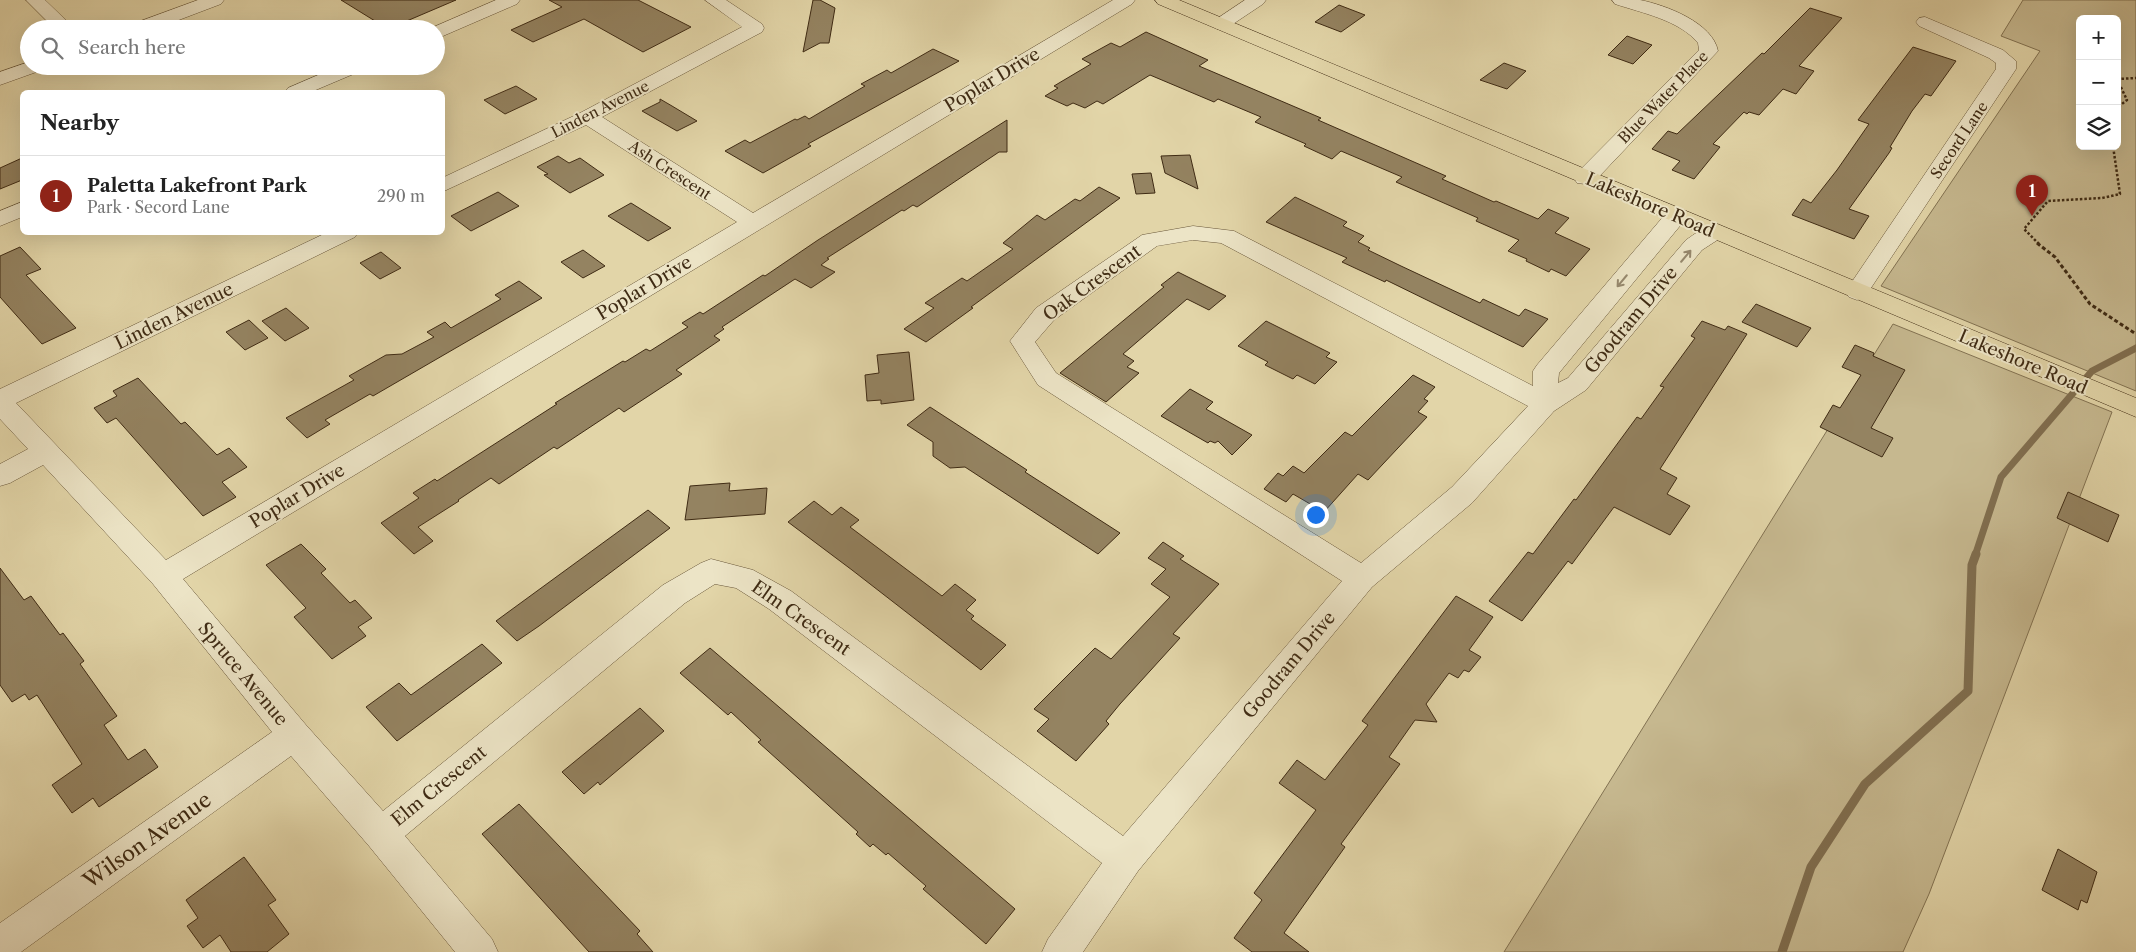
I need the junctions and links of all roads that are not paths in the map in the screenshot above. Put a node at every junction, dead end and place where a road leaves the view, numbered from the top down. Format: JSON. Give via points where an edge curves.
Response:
{"nodes":[{"id":1,"x":35,"y":0,"type":"edge"},
{"id":2,"x":215,"y":0,"type":"edge"},
{"id":3,"x":511,"y":0,"type":"edge"},
{"id":4,"x":714,"y":0,"type":"edge"},
{"id":5,"x":1126,"y":0,"type":"edge"},
{"id":6,"x":1164,"y":0,"type":"edge"},
{"id":7,"x":1258,"y":0,"type":"edge"},
{"id":8,"x":1620,"y":0,"type":"edge"},
{"id":9,"x":56,"y":20,"type":"edge"},
{"id":10,"x":161,"y":20,"type":"edge"},
{"id":11,"x":1925,"y":22,"type":"dead end"},
{"id":12,"x":1221,"y":24,"type":"junction"},
{"id":13,"x":445,"y":28,"type":"edge"},
{"id":14,"x":20,"y":72,"type":"edge"},
{"id":15,"x":335,"y":75,"type":"edge"},
{"id":16,"x":0,"y":79,"type":"edge"},
{"id":17,"x":300,"y":90,"type":"edge"},
{"id":18,"x":587,"y":117,"type":"junction"},
{"id":19,"x":1585,"y":178,"type":"junction"},
{"id":20,"x":445,"y":185,"type":"edge"},
{"id":21,"x":20,"y":210,"type":"edge"},
{"id":22,"x":1676,"y":216,"type":"junction"},
{"id":23,"x":0,"y":218,"type":"edge"},
{"id":24,"x":753,"y":224,"type":"junction"},
{"id":25,"x":1714,"y":232,"type":"junction"},
{"id":26,"x":341,"y":235,"type":"edge"},
{"id":27,"x":1857,"y":292,"type":"junction"},
{"id":28,"x":0,"y":401,"type":"edge"},
{"id":29,"x":1545,"y":404,"type":"junction"},
{"id":30,"x":2134,"y":407,"type":"edge"},
{"id":31,"x":45,"y":452,"type":"junction"},
{"id":32,"x":0,"y":476,"type":"edge"},
{"id":33,"x":163,"y":576,"type":"junction"},
{"id":34,"x":1362,"y":579,"type":"junction"},
{"id":35,"x":294,"y":735,"type":"junction"},
{"id":36,"x":380,"y":834,"type":"junction"},
{"id":37,"x":1126,"y":859,"type":"junction"},
{"id":38,"x":0,"y":945,"type":"edge"},
{"id":39,"x":480,"y":952,"type":"edge"},
{"id":40,"x":1061,"y":952,"type":"edge"}],
"edges":[{"from":1,"to":9,"type":"street"},
{"from":2,"to":10,"type":"street"},
{"from":3,"to":13,"type":"street"},
{"from":4,"to":18,"type":"street","name":"Linden Avenue","via":[[755,28]]},
{"from":5,"to":24,"type":"street","name":"Poplar Drive"},
{"from":6,"to":12,"type":"main road","name":"Lakeshore Road"},
{"from":7,"to":12,"type":"street"},
{"from":8,"to":19,"type":"street","name":"Blue Water Place","via":[[1697,30],[1710,45],[1709,51]]},
{"from":11,"to":27,"type":"street","name":"Secord Lane","via":[[1996,54],[2006,61],[2006,69]]},
{"from":12,"to":19,"type":"main road","name":"Lakeshore Road"},
{"from":14,"to":16,"type":"street"},
{"from":15,"to":17,"type":"street"},
{"from":18,"to":20,"type":"street","name":"Linden Avenue"},
{"from":18,"to":24,"type":"street","name":"Ash Crescent"},
{"from":19,"to":22,"type":"main road","name":"Lakeshore Road"},
{"from":21,"to":23,"type":"street"},
{"from":22,"to":25,"type":"main road","name":"Lakeshore Road"},
{"from":22,"to":29,"type":"street","name":"Goodram Drive","one_way":true,"via":[[1546,371]]},
{"from":24,"to":33,"type":"street","name":"Poplar Drive"},
{"from":25,"to":27,"type":"main road","name":"Lakeshore Road"},
{"from":29,"to":25,"type":"street","name":"Goodram Drive","one_way":true,"via":[[1577,384],[1694,246]]},
{"from":26,"to":28,"type":"street","name":"Linden Avenue"},
{"from":27,"to":30,"type":"main road","name":"Lakeshore Road"},
{"from":28,"to":31,"type":"street","name":"Spruce Avenue"},
{"from":29,"to":34,"type":"street","name":"Goodram Drive","via":[[1462,495]]},
{"from":29,"to":34,"type":"street","name":"Oak Crescent","via":[[1226,236],[1218,235],[1193,233],[1150,240],[1045,314],[1022,341],[1047,379]]},
{"from":31,"to":32,"type":"street"},
{"from":31,"to":33,"type":"street","name":"Spruce Avenue"},
{"from":33,"to":35,"type":"street","name":"Spruce Avenue"},
{"from":34,"to":37,"type":"street","name":"Goodram Drive"},
{"from":35,"to":36,"type":"street","name":"Spruce Avenue"},
{"from":35,"to":38,"type":"street","name":"Wilson Avenue"},
{"from":36,"to":37,"type":"street","name":"Elm Crescent","via":[[674,594],[711,571],[743,578],[780,600]]},
{"from":36,"to":39,"type":"street","name":"Spruce Avenue"},
{"from":37,"to":40,"type":"street","name":"Goodram Drive"}]}
